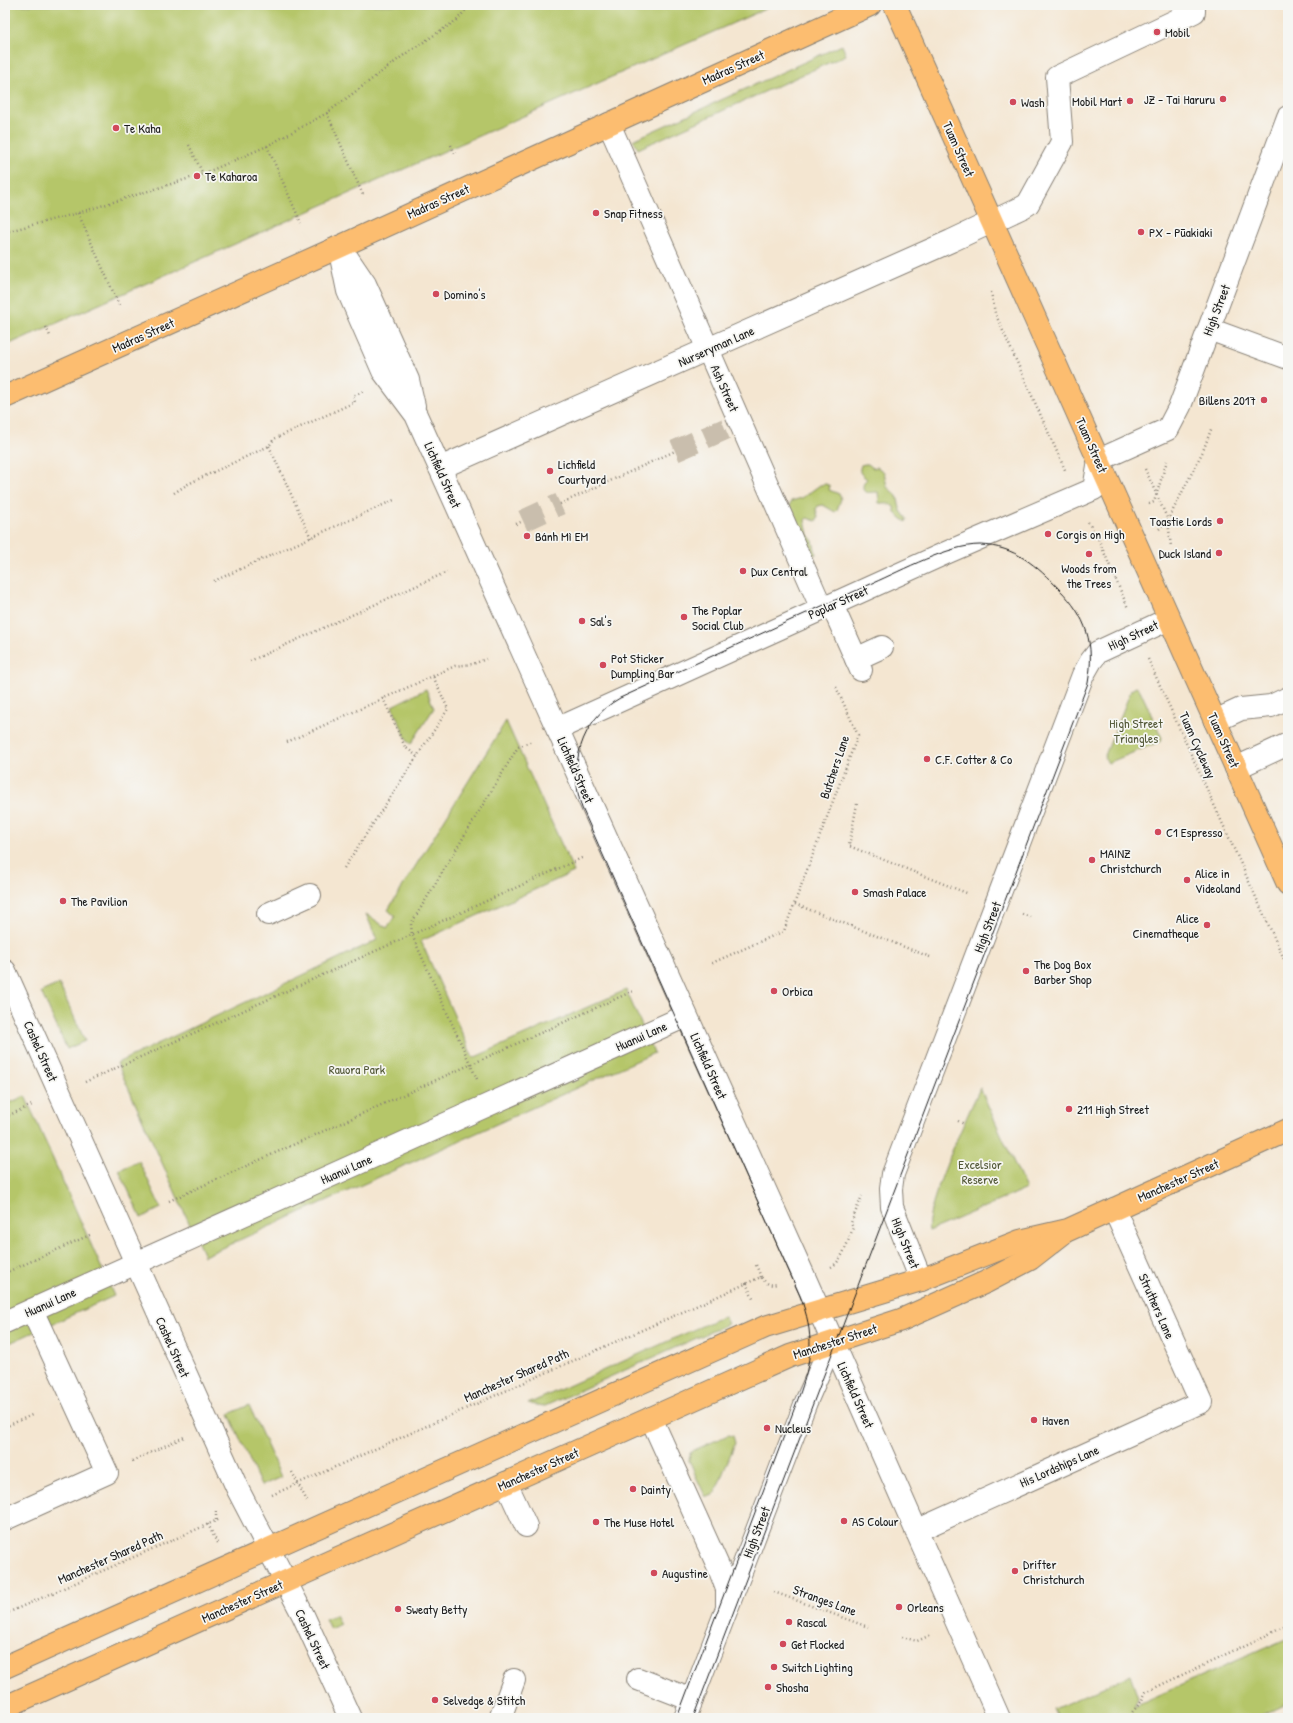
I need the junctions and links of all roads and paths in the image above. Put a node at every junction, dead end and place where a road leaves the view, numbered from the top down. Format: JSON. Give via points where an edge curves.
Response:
{"nodes":[{"id":1,"x":470,"y":5,"type":"edge"},
{"id":2,"x":870,"y":5,"type":"edge"},
{"id":3,"x":895,"y":5,"type":"edge"},
{"id":4,"x":1194,"y":5,"type":"edge"},
{"id":5,"x":327,"y":113,"type":"junction"},
{"id":6,"x":1288,"y":117,"type":"edge"},
{"id":7,"x":609,"y":124,"type":"junction"},
{"id":8,"x":189,"y":145,"type":"dead end"},
{"id":9,"x":451,"y":145,"type":"dead end"},
{"id":10,"x":267,"y":146,"type":"junction"},
{"id":11,"x":455,"y":155,"type":"dead end"},
{"id":12,"x":203,"y":174,"type":"junction"},
{"id":13,"x":364,"y":195,"type":"dead end"},
{"id":14,"x":78,"y":213,"type":"junction"},
{"id":15,"x":992,"y":222,"type":"junction"},
{"id":16,"x":301,"y":224,"type":"dead end"},
{"id":17,"x":5,"y":232,"type":"edge"},
{"id":18,"x":339,"y":247,"type":"junction"},
{"id":19,"x":119,"y":305,"type":"dead end"},
{"id":20,"x":46,"y":327,"type":"dead end"},
{"id":21,"x":1209,"y":329,"type":"junction"},
{"id":22,"x":50,"y":336,"type":"dead end"},
{"id":23,"x":708,"y":349,"type":"junction"},
{"id":24,"x":1288,"y":358,"type":"edge"},
{"id":25,"x":366,"y":390,"type":"dead end"},
{"id":26,"x":5,"y":397,"type":"edge"},
{"id":27,"x":1212,"y":427,"type":"dead end"},
{"id":28,"x":269,"y":446,"type":"junction"},
{"id":29,"x":676,"y":451,"type":"tunnel mouth"},
{"id":30,"x":1099,"y":460,"type":"junction"},
{"id":31,"x":1167,"y":460,"type":"dead end"},
{"id":32,"x":1144,"y":466,"type":"dead end"},
{"id":33,"x":440,"y":468,"type":"junction"},
{"id":34,"x":174,"y":493,"type":"dead end"},
{"id":35,"x":1156,"y":494,"type":"junction"},
{"id":36,"x":394,"y":500,"type":"dead end"},
{"id":37,"x":560,"y":504,"type":"tunnel mouth"},
{"id":38,"x":1143,"y":507,"type":"dead end"},
{"id":39,"x":1168,"y":520,"type":"junction"},
{"id":40,"x":523,"y":521,"type":"tunnel mouth"},
{"id":41,"x":516,"y":524,"type":"dead end"},
{"id":42,"x":1097,"y":527,"type":"dead end"},
{"id":43,"x":1091,"y":530,"type":"dead end"},
{"id":44,"x":1154,"y":534,"type":"dead end"},
{"id":45,"x":1097,"y":536,"type":"junction"},
{"id":46,"x":311,"y":538,"type":"junction"},
{"id":47,"x":1172,"y":553,"type":"dead end"},
{"id":48,"x":447,"y":572,"type":"dead end"},
{"id":49,"x":214,"y":581,"type":"dead end"},
{"id":50,"x":827,"y":607,"type":"junction"},
{"id":51,"x":1169,"y":619,"type":"junction"},
{"id":52,"x":1136,"y":633,"type":"junction"},
{"id":53,"x":882,"y":647,"type":"dead end"},
{"id":54,"x":486,"y":659,"type":"dead end"},
{"id":55,"x":250,"y":661,"type":"dead end"},
{"id":56,"x":433,"y":676,"type":"junction"},
{"id":57,"x":836,"y":686,"type":"dead end"},
{"id":58,"x":383,"y":698,"type":"junction"},
{"id":59,"x":1288,"y":698,"type":"edge"},
{"id":60,"x":1215,"y":721,"type":"junction"},
{"id":61,"x":557,"y":729,"type":"junction"},
{"id":62,"x":287,"y":742,"type":"dead end"},
{"id":63,"x":531,"y":742,"type":"dead end"},
{"id":64,"x":1288,"y":744,"type":"edge"},
{"id":65,"x":417,"y":756,"type":"junction"},
{"id":66,"x":1236,"y":768,"type":"junction"},
{"id":67,"x":857,"y":804,"type":"dead end"},
{"id":68,"x":610,"y":845,"type":"junction"},
{"id":69,"x":344,"y":868,"type":"dead end"},
{"id":70,"x":1286,"y":876,"type":"edge"},
{"id":71,"x":310,"y":895,"type":"dead end"},
{"id":72,"x":795,"y":904,"type":"junction"},
{"id":73,"x":995,"y":905,"type":"junction"},
{"id":74,"x":268,"y":914,"type":"dead end"},
{"id":75,"x":1030,"y":917,"type":"dead end"},
{"id":76,"x":412,"y":935,"type":"junction"},
{"id":77,"x":930,"y":957,"type":"dead end"},
{"id":78,"x":712,"y":963,"type":"dead end"},
{"id":79,"x":1288,"y":968,"type":"edge"},
{"id":80,"x":5,"y":971,"type":"edge"},
{"id":81,"x":634,"y":991,"type":"dead end"},
{"id":82,"x":686,"y":1016,"type":"junction"},
{"id":83,"x":470,"y":1065,"type":"junction"},
{"id":84,"x":81,"y":1083,"type":"dead end"},
{"id":85,"x":37,"y":1103,"type":"dead end"},
{"id":86,"x":488,"y":1105,"type":"junction"},
{"id":87,"x":5,"y":1117,"type":"edge"},
{"id":88,"x":958,"y":1121,"type":"dead end"},
{"id":89,"x":964,"y":1124,"type":"dead end"},
{"id":90,"x":1288,"y":1130,"type":"edge"},
{"id":91,"x":864,"y":1190,"type":"dead end"},
{"id":92,"x":169,"y":1201,"type":"dead end"},
{"id":93,"x":1114,"y":1209,"type":"junction"},
{"id":94,"x":1068,"y":1230,"type":"junction"},
{"id":95,"x":95,"y":1232,"type":"dead end"},
{"id":96,"x":136,"y":1263,"type":"junction"},
{"id":97,"x":756,"y":1265,"type":"dead end"},
{"id":98,"x":829,"y":1268,"type":"dead end"},
{"id":99,"x":5,"y":1273,"type":"edge"},
{"id":100,"x":761,"y":1277,"type":"junction"},
{"id":101,"x":921,"y":1280,"type":"junction"},
{"id":102,"x":746,"y":1283,"type":"junction"},
{"id":103,"x":780,"y":1284,"type":"dead end"},
{"id":104,"x":755,"y":1305,"type":"dead end"},
{"id":105,"x":32,"y":1310,"type":"junction"},
{"id":106,"x":820,"y":1312,"type":"junction"},
{"id":107,"x":5,"y":1322,"type":"edge"},
{"id":108,"x":832,"y":1342,"type":"junction"},
{"id":109,"x":1201,"y":1402,"type":"joint"},
{"id":110,"x":34,"y":1414,"type":"dead end"},
{"id":111,"x":651,"y":1418,"type":"junction"},
{"id":112,"x":5,"y":1428,"type":"edge"},
{"id":113,"x":186,"y":1436,"type":"dead end"},
{"id":114,"x":132,"y":1462,"type":"dead end"},
{"id":115,"x":292,"y":1472,"type":"dead end"},
{"id":116,"x":506,"y":1483,"type":"junction"},
{"id":117,"x":297,"y":1484,"type":"junction"},
{"id":118,"x":266,"y":1498,"type":"dead end"},
{"id":119,"x":310,"y":1506,"type":"dead end"},
{"id":120,"x":223,"y":1517,"type":"dead end"},
{"id":121,"x":5,"y":1519,"type":"edge"},
{"id":122,"x":208,"y":1524,"type":"junction"},
{"id":123,"x":526,"y":1526,"type":"dead end"},
{"id":124,"x":916,"y":1531,"type":"junction"},
{"id":125,"x":218,"y":1545,"type":"dead end"},
{"id":126,"x":268,"y":1549,"type":"junction"},
{"id":127,"x":285,"y":1582,"type":"junction"},
{"id":128,"x":774,"y":1592,"type":"dead end"},
{"id":129,"x":726,"y":1612,"type":"junction"},
{"id":130,"x":5,"y":1614,"type":"edge"},
{"id":131,"x":1288,"y":1624,"type":"edge"},
{"id":132,"x":868,"y":1627,"type":"dead end"},
{"id":133,"x":5,"y":1667,"type":"edge"},
{"id":134,"x":638,"y":1679,"type":"dead end"},
{"id":135,"x":514,"y":1680,"type":"dead end"},
{"id":136,"x":5,"y":1707,"type":"edge"},
{"id":137,"x":689,"y":1709,"type":"edge"},
{"id":138,"x":350,"y":1718,"type":"edge"},
{"id":139,"x":500,"y":1718,"type":"edge"},
{"id":140,"x":999,"y":1718,"type":"edge"},
{"id":141,"x":1127,"y":1718,"type":"edge"}],
"edges":[{"from":1,"to":5,"type":"path","via":[[457,20],[404,55]]},
{"from":2,"to":7,"type":"main road","name":"Madras Street"},
{"from":3,"to":15,"type":"main road","name":"Tuam Street"},
{"from":4,"to":15,"type":"street","name":"Nurseryman Lane","via":[[1194,12],[1057,77],[1062,142],[1028,204]]},
{"from":5,"to":10,"type":"path"},
{"from":5,"to":13,"type":"path"},
{"from":6,"to":21,"type":"street","name":"High Street"},
{"from":7,"to":18,"type":"main road","name":"Madras Street"},
{"from":7,"to":23,"type":"street","name":"Ash Street"},
{"from":8,"to":12,"type":"path"},
{"from":9,"to":11,"type":"path"},
{"from":10,"to":12,"type":"path"},
{"from":10,"to":16,"type":"path"},
{"from":12,"to":14,"type":"path"},
{"from":14,"to":17,"type":"path"},
{"from":14,"to":19,"type":"path"},
{"from":15,"to":23,"type":"street","name":"Nurseryman Lane"},
{"from":15,"to":30,"type":"main road","name":"Tuam Street"},
{"from":18,"to":26,"type":"main road","name":"Madras Street"},
{"from":18,"to":33,"type":"street","name":"Lichfield Street","via":[[348,291],[384,371],[416,415]]},
{"from":20,"to":22,"type":"path"},
{"from":21,"to":24,"type":"street"},
{"from":21,"to":30,"type":"street","name":"High Street","via":[[1180,406],[1168,429]]},
{"from":23,"to":33,"type":"street","name":"Nurseryman Lane"},
{"from":23,"to":50,"type":"street","name":"Ash Street","via":[[735,424]]},
{"from":25,"to":28,"type":"path","via":[[353,396],[355,402],[274,439]]},
{"from":27,"to":39,"type":"path","via":[[1203,451]]},
{"from":28,"to":34,"type":"path"},
{"from":28,"to":46,"type":"path"},
{"from":29,"to":37,"type":"path"},
{"from":30,"to":50,"type":"street","name":"Poplar Street","via":[[1094,489]]},
{"from":30,"to":51,"type":"main road","name":"Tuam Street"},
{"from":31,"to":35,"type":"path"},
{"from":32,"to":35,"type":"path"},
{"from":33,"to":61,"type":"street","name":"Lichfield Street"},
{"from":35,"to":38,"type":"path","via":[[1154,502]]},
{"from":35,"to":39,"type":"path"},
{"from":36,"to":46,"type":"path"},
{"from":39,"to":44,"type":"path"},
{"from":39,"to":47,"type":"path"},
{"from":40,"to":41,"type":"path"},
{"from":42,"to":45,"type":"path"},
{"from":43,"to":45,"type":"path","name":"Tuam Cycleway"},
{"from":45,"to":52,"type":"path","name":"Tuam Cycleway"},
{"from":46,"to":49,"type":"path"},
{"from":48,"to":55,"type":"path"},
{"from":50,"to":53,"type":"street","name":"Ash Street","via":[[858,664]]},
{"from":50,"to":61,"type":"street","name":"Poplar Street"},
{"from":51,"to":52,"type":"street","name":"High Street"},
{"from":51,"to":60,"type":"main road","name":"Tuam Street"},
{"from":52,"to":73,"type":"street","name":"High Street","via":[[1098,652],[1090,661]]},
{"from":52,"to":79,"type":"path","name":"Tuam Cycleway"},
{"from":54,"to":56,"type":"path","via":[[473,664],[455,666]]},
{"from":56,"to":58,"type":"path"},
{"from":56,"to":65,"type":"path","via":[[448,709]]},
{"from":57,"to":72,"type":"path","name":"Butchers Lane","via":[[858,735]]},
{"from":58,"to":62,"type":"path"},
{"from":58,"to":65,"type":"path","via":[[405,747]]},
{"from":59,"to":60,"type":"street","via":[[1271,706],[1241,709]]},
{"from":60,"to":66,"type":"main road","name":"Tuam Street"},
{"from":61,"to":68,"type":"street","name":"Lichfield Street"},
{"from":63,"to":76,"type":"path","via":[[518,747],[412,924]]},
{"from":64,"to":66,"type":"street"},
{"from":65,"to":69,"type":"path"},
{"from":66,"to":70,"type":"main road","name":"Tuam Street"},
{"from":67,"to":73,"type":"path","via":[[850,846]]},
{"from":68,"to":76,"type":"path"},
{"from":68,"to":82,"type":"street","name":"Lichfield Street"},
{"from":71,"to":74,"type":"street"},
{"from":72,"to":77,"type":"path"},
{"from":72,"to":78,"type":"path","name":"Butchers Lane","via":[[784,931]]},
{"from":73,"to":75,"type":"path"},
{"from":73,"to":101,"type":"street","name":"High Street","via":[[893,1174],[892,1208]]},
{"from":76,"to":83,"type":"path"},
{"from":76,"to":84,"type":"path"},
{"from":80,"to":96,"type":"street","name":"Cashel Street"},
{"from":81,"to":83,"type":"path"},
{"from":82,"to":86,"type":"street","name":"Huanui Lane"},
{"from":82,"to":106,"type":"street","name":"Lichfield Street"},
{"from":83,"to":86,"type":"path"},
{"from":83,"to":92,"type":"path"},
{"from":85,"to":87,"type":"path"},
{"from":86,"to":96,"type":"street","name":"Huanui Lane"},
{"from":88,"to":89,"type":"path"},
{"from":90,"to":93,"type":"main road","name":"Manchester Street"},
{"from":91,"to":98,"type":"path","via":[[851,1223],[853,1228],[846,1246],[838,1262]]},
{"from":93,"to":94,"type":"main road","name":"Manchester Street"},
{"from":93,"to":109,"type":"street","name":"Struthers Lane"},
{"from":94,"to":101,"type":"main road","name":"Manchester Street","via":[[1020,1241]]},
{"from":94,"to":108,"type":"main road","name":"Manchester Street","via":[[1030,1259],[986,1282],[901,1320]]},
{"from":95,"to":99,"type":"path"},
{"from":96,"to":105,"type":"street","name":"Huanui Lane"},
{"from":96,"to":126,"type":"street","name":"Cashel Street","via":[[238,1490]]},
{"from":97,"to":100,"type":"path"},
{"from":100,"to":102,"type":"path","name":"Manchester Shared Path"},
{"from":100,"to":103,"type":"path","via":[[772,1285]]},
{"from":101,"to":106,"type":"main road","name":"Manchester Street"},
{"from":102,"to":104,"type":"path"},
{"from":102,"to":117,"type":"path","name":"Manchester Shared Path"},
{"from":105,"to":107,"type":"street","name":"Huanui Lane"},
{"from":105,"to":121,"type":"street","via":[[107,1473]]},
{"from":106,"to":108,"type":"street","name":"Lichfield Street"},
{"from":106,"to":126,"type":"main road","name":"Manchester Street","via":[[765,1327]]},
{"from":108,"to":111,"type":"main road","name":"Manchester Street","via":[[790,1356]]},
{"from":108,"to":124,"type":"street","name":"Lichfield Street"},
{"from":108,"to":129,"type":"street","name":"High Street","via":[[806,1402]]},
{"from":109,"to":124,"type":"street","name":"His Lordships Lane"},
{"from":110,"to":112,"type":"path"},
{"from":111,"to":116,"type":"main road","name":"Manchester Street"},
{"from":111,"to":129,"type":"street","name":"High Street","via":[[719,1568],[727,1589]]},
{"from":113,"to":114,"type":"path"},
{"from":115,"to":117,"type":"path"},
{"from":116,"to":123,"type":"street"},
{"from":116,"to":127,"type":"main road","name":"Manchester Street"},
{"from":117,"to":118,"type":"path","name":"Manchester Shared Path"},
{"from":117,"to":119,"type":"path"},
{"from":120,"to":122,"type":"path","name":"Manchester Shared Path"},
{"from":122,"to":125,"type":"path"},
{"from":122,"to":130,"type":"path","name":"Manchester Shared Path"},
{"from":124,"to":140,"type":"street","name":"Lichfield Street"},
{"from":126,"to":127,"type":"street","name":"Cashel Street"},
{"from":126,"to":133,"type":"main road","name":"Manchester Street"},
{"from":127,"to":136,"type":"main road","name":"Manchester Street"},
{"from":127,"to":138,"type":"street","name":"Cashel Street"},
{"from":128,"to":132,"type":"path","name":"Stranges Lane"},
{"from":129,"to":137,"type":"street","name":"High Street"},
{"from":131,"to":141,"type":"path","via":[[1146,1692]]},
{"from":134,"to":137,"type":"street"},
{"from":135,"to":139,"type":"street"}]}
